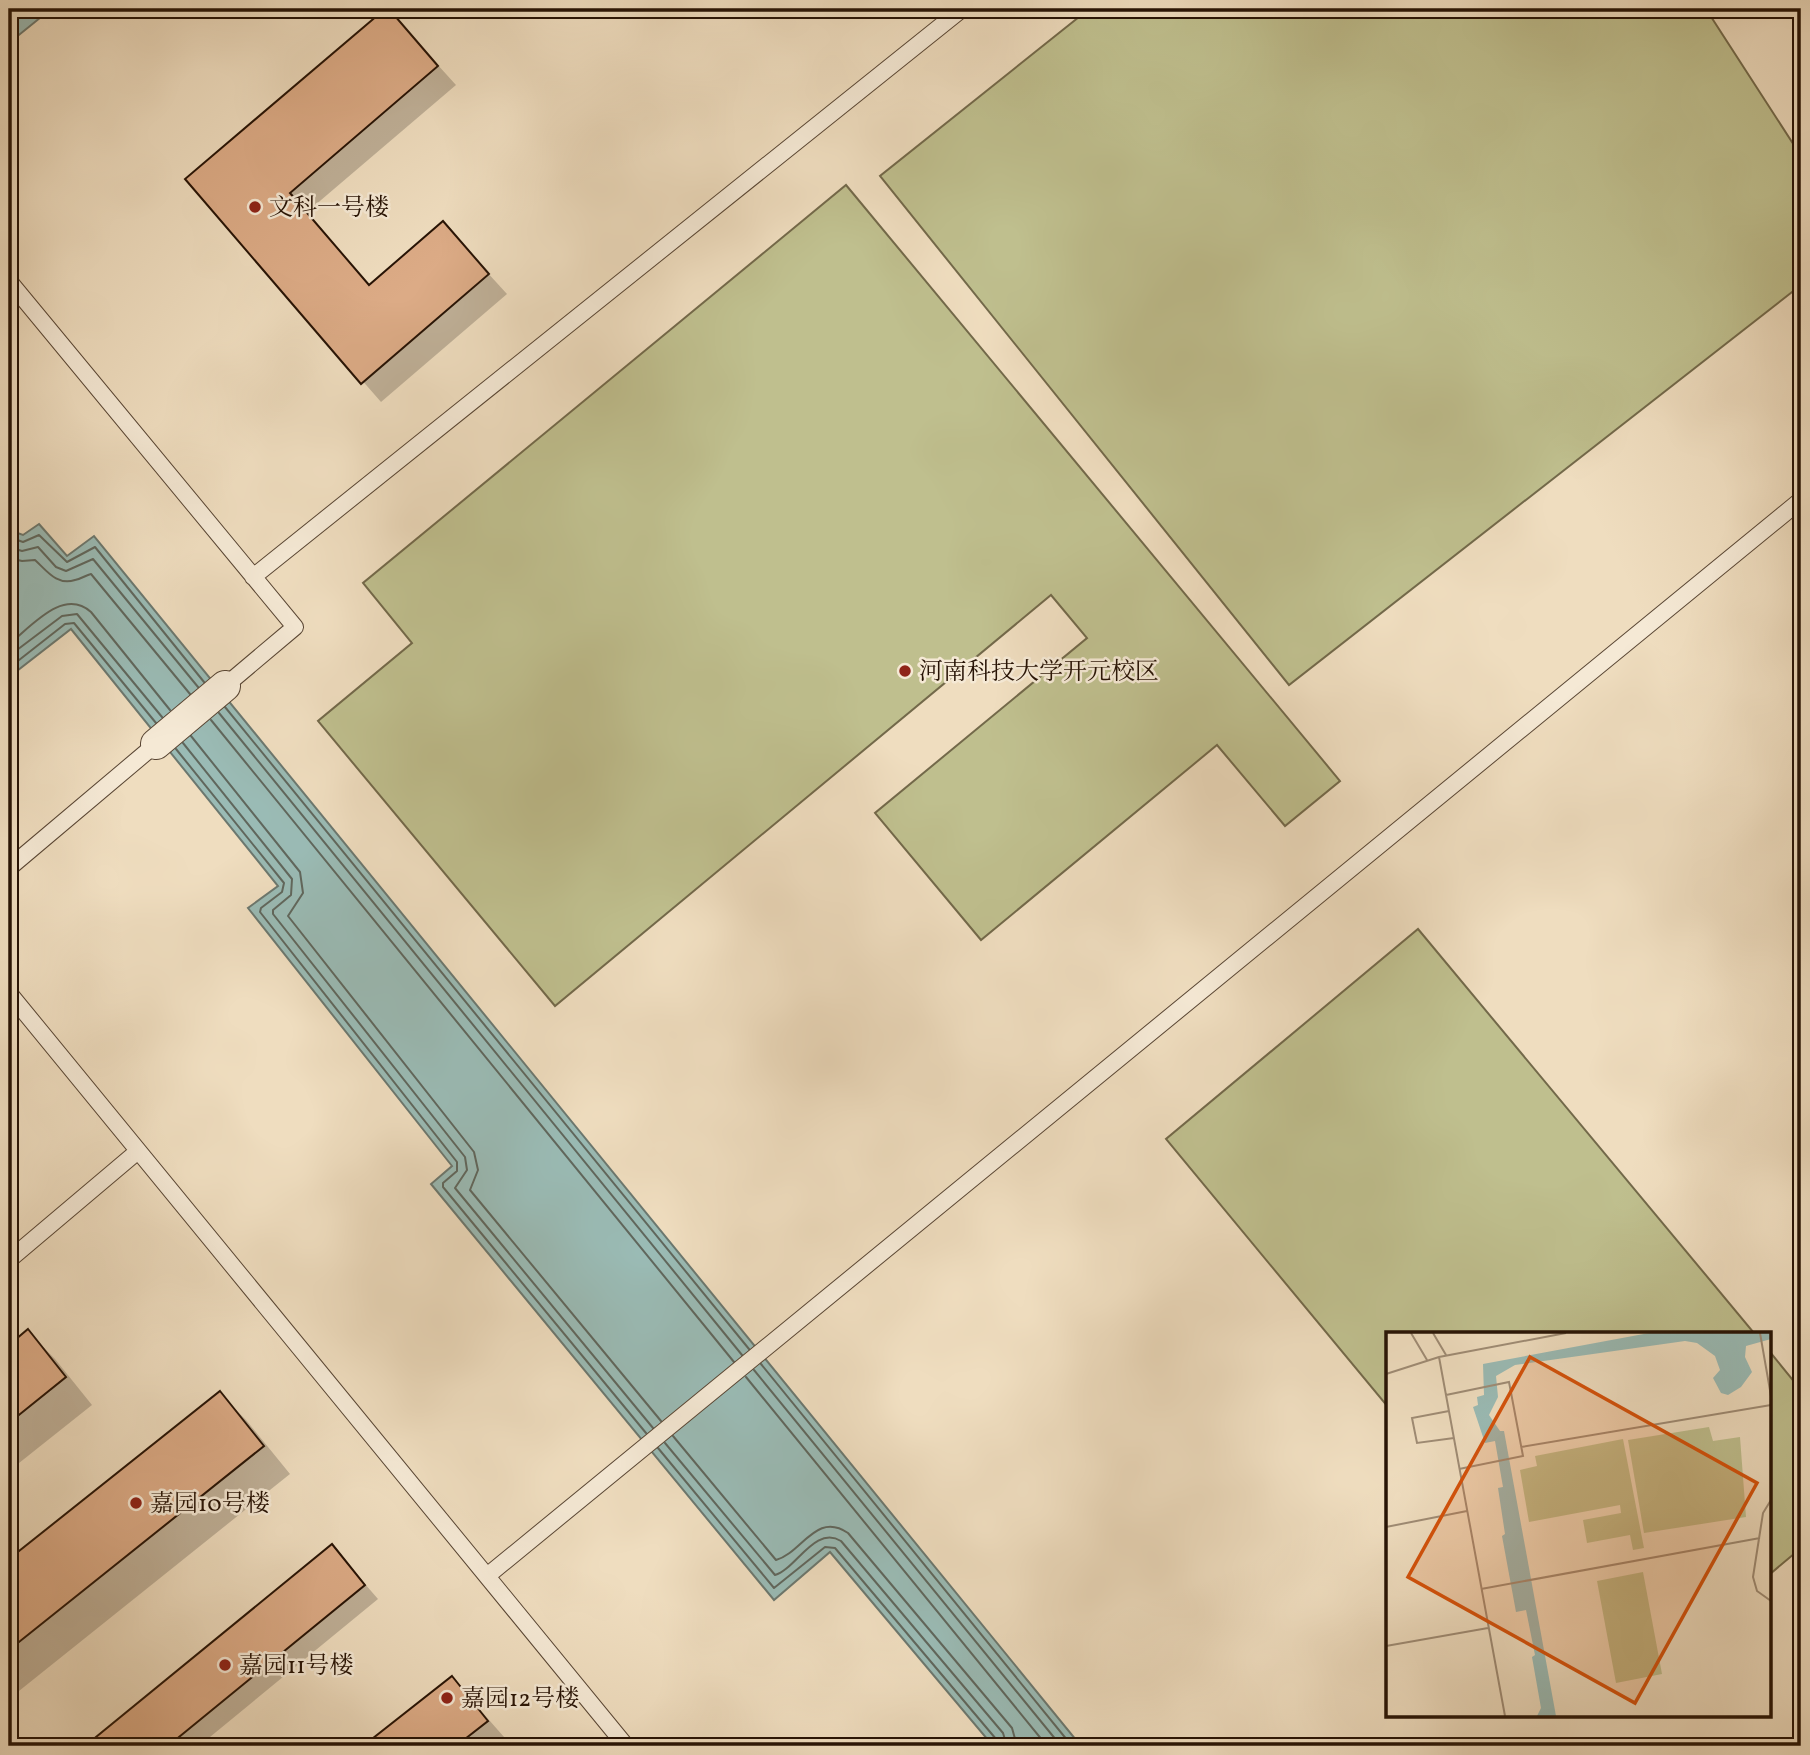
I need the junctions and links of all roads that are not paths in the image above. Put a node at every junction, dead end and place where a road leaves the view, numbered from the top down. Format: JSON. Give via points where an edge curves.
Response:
{"nodes":[{"id":1,"x":962,"y":9,"type":"edge"},
{"id":2,"x":9,"y":281,"type":"edge"},
{"id":3,"x":1801,"y":500,"type":"edge"},
{"id":4,"x":253,"y":577,"type":"junction"},
{"id":5,"x":225,"y":686,"type":"joint"},
{"id":6,"x":156,"y":744,"type":"joint"},
{"id":7,"x":9,"y":869,"type":"edge"},
{"id":8,"x":9,"y":993,"type":"edge"},
{"id":9,"x":138,"y":1151,"type":"junction"},
{"id":10,"x":9,"y":1260,"type":"edge"},
{"id":11,"x":487,"y":1576,"type":"junction"},
{"id":12,"x":626,"y":1746,"type":"edge"}],
"edges":[{"from":1,"to":4,"type":"lane"},
{"from":2,"to":4,"type":"lane"},
{"from":3,"to":11,"type":"lane"},
{"from":4,"to":5,"type":"lane","via":[[295,627]]},
{"from":5,"to":6,"type":"street"},
{"from":6,"to":7,"type":"lane"},
{"from":8,"to":9,"type":"lane"},
{"from":9,"to":10,"type":"lane"},
{"from":9,"to":11,"type":"lane"},
{"from":11,"to":12,"type":"lane"}]}
